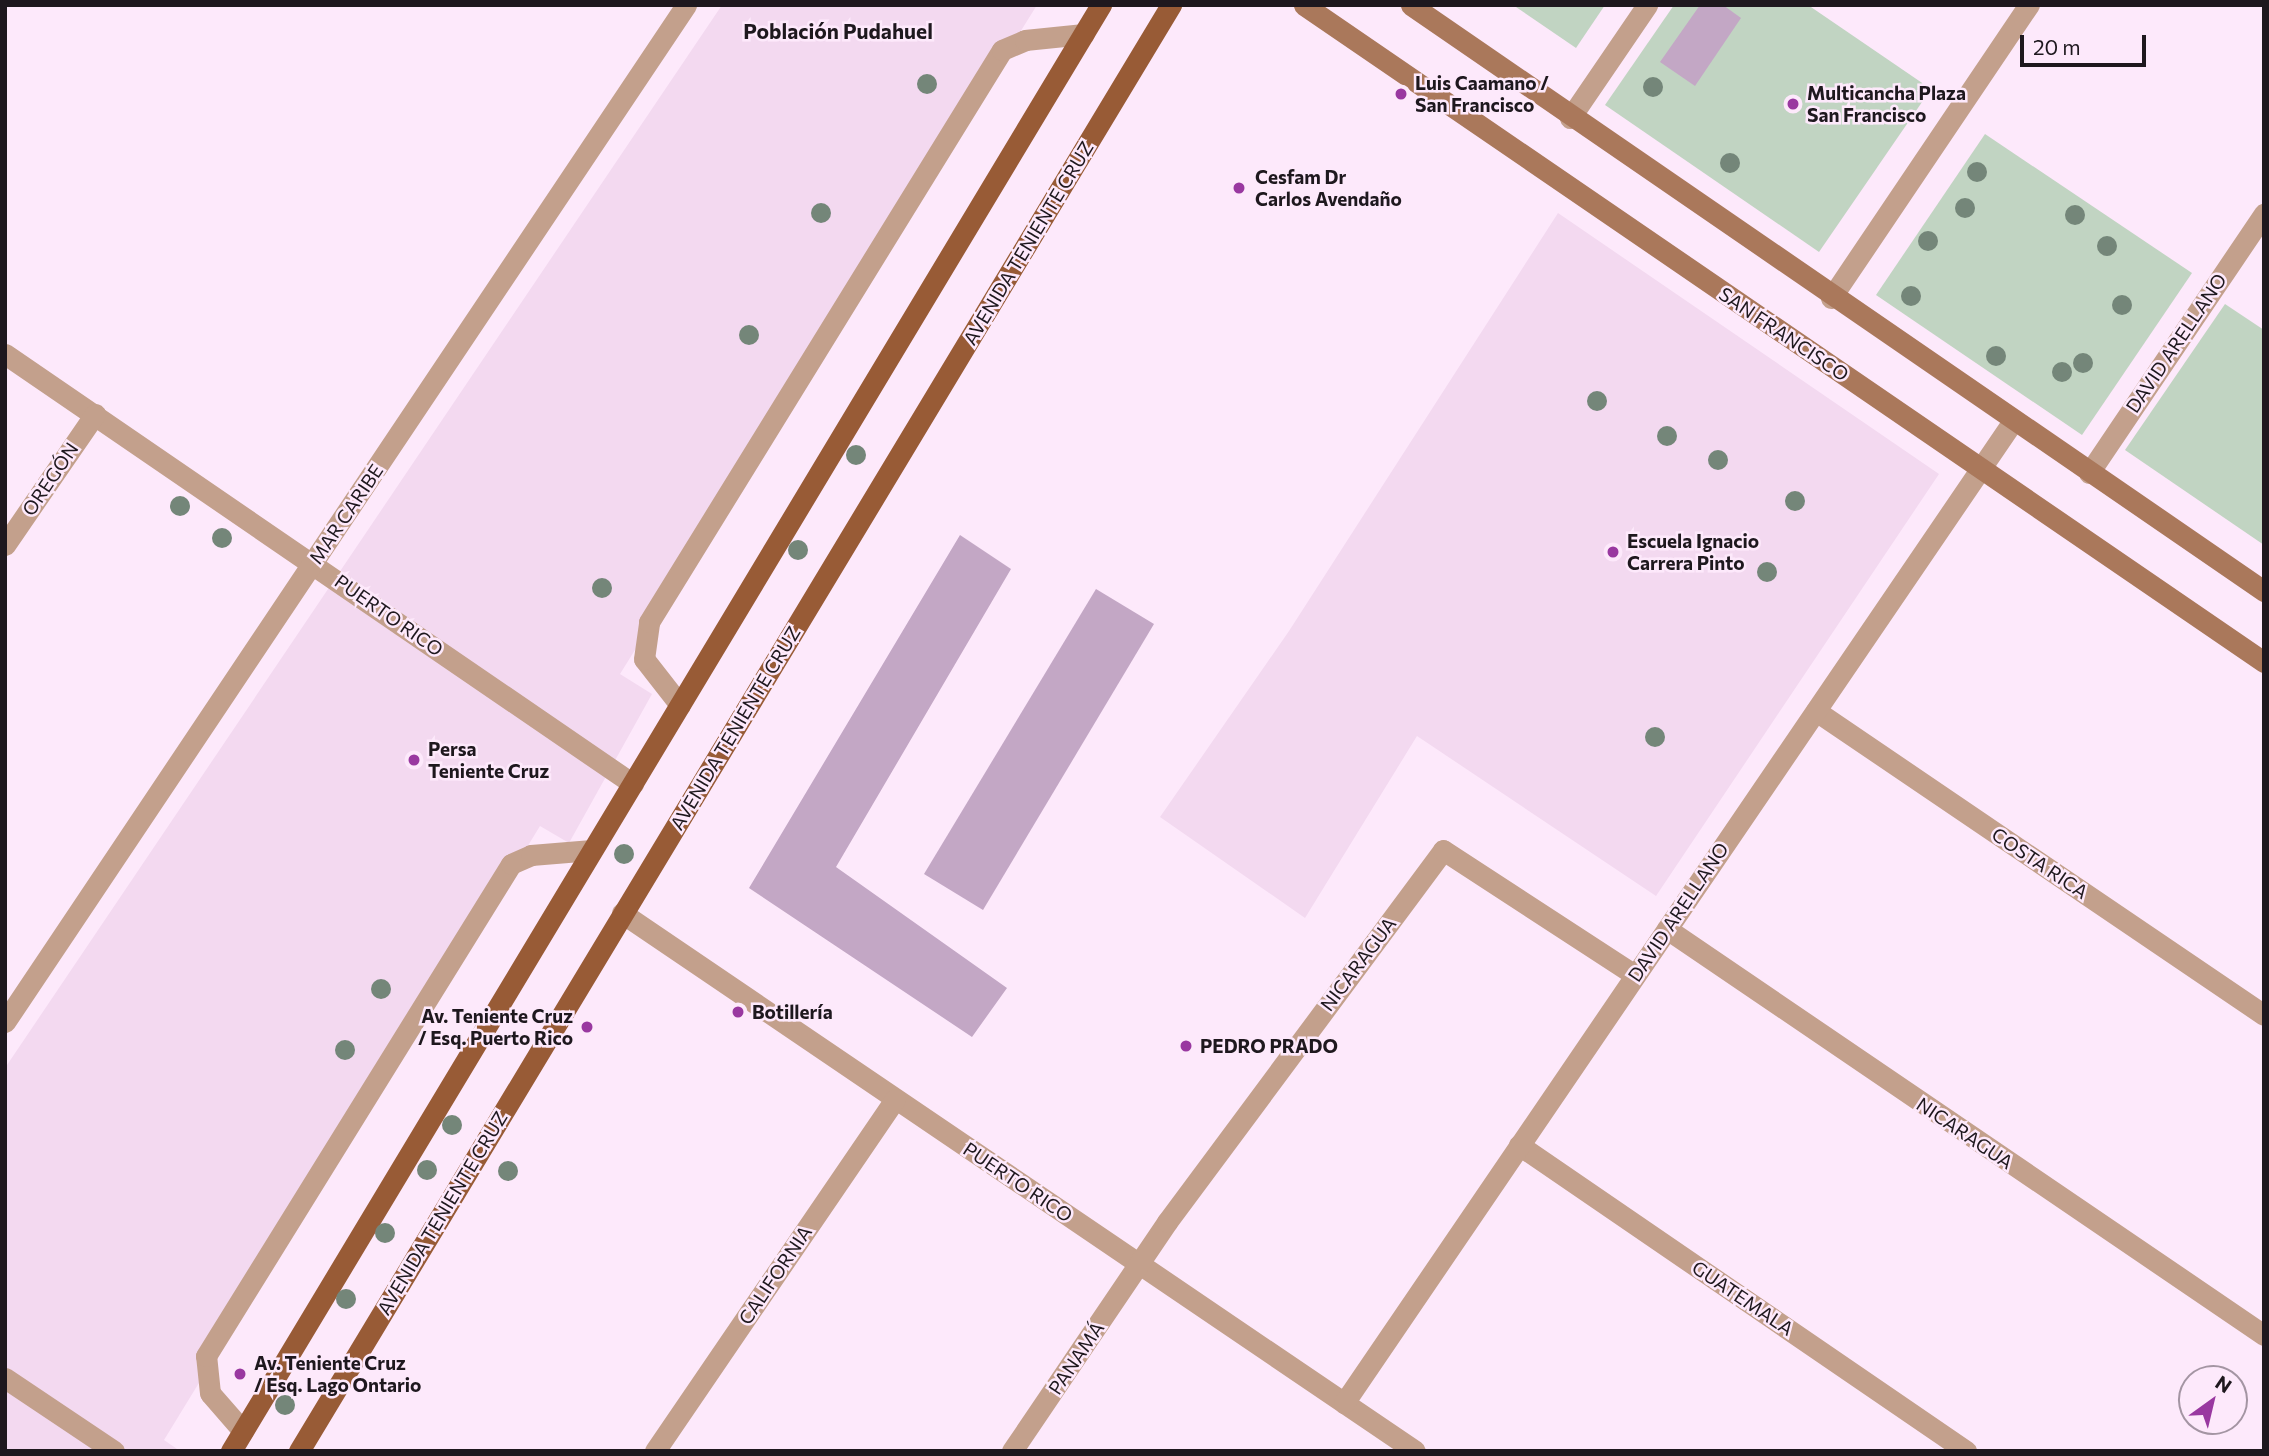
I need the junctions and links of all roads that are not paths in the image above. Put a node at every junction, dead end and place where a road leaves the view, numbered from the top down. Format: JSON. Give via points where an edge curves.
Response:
{"nodes":[{"id":1,"x":686,"y":5,"type":"edge"},
{"id":2,"x":1101,"y":5,"type":"edge"},
{"id":3,"x":1171,"y":5,"type":"edge"},
{"id":4,"x":1304,"y":5,"type":"edge"},
{"id":5,"x":1411,"y":5,"type":"edge"},
{"id":6,"x":1647,"y":5,"type":"edge"},
{"id":7,"x":2029,"y":5,"type":"edge"},
{"id":8,"x":1084,"y":34,"type":"junction"},
{"id":9,"x":1570,"y":118,"type":"junction"},
{"id":10,"x":2264,"y":214,"type":"edge"},
{"id":11,"x":1830,"y":298,"type":"junction"},
{"id":12,"x":5,"y":354,"type":"edge"},
{"id":13,"x":95,"y":414,"type":"junction"},
{"id":14,"x":2013,"y":421,"type":"junction"},
{"id":15,"x":1981,"y":468,"type":"junction"},
{"id":16,"x":2089,"y":473,"type":"junction"},
{"id":17,"x":5,"y":545,"type":"edge"},
{"id":18,"x":314,"y":563,"type":"junction"},
{"id":19,"x":2264,"y":591,"type":"edge"},
{"id":20,"x":2264,"y":662,"type":"edge"},
{"id":21,"x":680,"y":705,"type":"junction"},
{"id":22,"x":1816,"y":711,"type":"junction"},
{"id":23,"x":633,"y":784,"type":"junction"},
{"id":24,"x":592,"y":850,"type":"junction"},
{"id":25,"x":622,"y":914,"type":"junction"},
{"id":26,"x":1667,"y":929,"type":"junction"},
{"id":27,"x":1635,"y":975,"type":"junction"},
{"id":28,"x":2264,"y":1015,"type":"edge"},
{"id":29,"x":5,"y":1022,"type":"edge"},
{"id":30,"x":895,"y":1099,"type":"junction"},
{"id":31,"x":1520,"y":1145,"type":"junction"},
{"id":32,"x":1140,"y":1265,"type":"junction"},
{"id":33,"x":2264,"y":1335,"type":"edge"},
{"id":34,"x":5,"y":1378,"type":"edge"},
{"id":35,"x":1344,"y":1403,"type":"junction"},
{"id":36,"x":243,"y":1431,"type":"junction"},
{"id":37,"x":1383,"y":1442,"type":"edge"},
{"id":38,"x":114,"y":1451,"type":"edge"},
{"id":39,"x":232,"y":1451,"type":"edge"},
{"id":40,"x":299,"y":1451,"type":"edge"},
{"id":41,"x":655,"y":1451,"type":"edge"},
{"id":42,"x":1012,"y":1451,"type":"edge"},
{"id":43,"x":1415,"y":1451,"type":"edge"},
{"id":44,"x":1966,"y":1451,"type":"edge"}],
"edges":[{"from":1,"to":18,"type":"street","name":"MAR CARIBE"},
{"from":2,"to":8,"type":"main road"},
{"from":3,"to":25,"type":"main road","name":"AVENIDA TENIENTE CRUZ"},
{"from":4,"to":15,"type":"main road","name":"SAN FRANCISCO"},
{"from":5,"to":9,"type":"main road"},
{"from":6,"to":9,"type":"street"},
{"from":7,"to":11,"type":"street"},
{"from":8,"to":21,"type":"main road"},
{"from":8,"to":21,"type":"street","via":[[1025,40],[1002,50],[649,622],[643,659]]},
{"from":9,"to":11,"type":"main road"},
{"from":10,"to":16,"type":"street","name":"DAVID ARELLANO"},
{"from":11,"to":14,"type":"main road"},
{"from":12,"to":13,"type":"street","name":"PUERTO RICO"},
{"from":13,"to":17,"type":"street","name":"OREGÓN"},
{"from":13,"to":18,"type":"street","name":"PUERTO RICO"},
{"from":14,"to":15,"type":"street","name":"DAVID ARELLANO"},
{"from":14,"to":16,"type":"main road"},
{"from":15,"to":20,"type":"main road","name":"SAN FRANCISCO"},
{"from":15,"to":22,"type":"street","name":"DAVID ARELLANO"},
{"from":16,"to":19,"type":"main road"},
{"from":18,"to":23,"type":"street","name":"PUERTO RICO"},
{"from":18,"to":29,"type":"street","name":"MAR CARIBE"},
{"from":21,"to":23,"type":"main road"},
{"from":22,"to":26,"type":"street","name":"DAVID ARELLANO"},
{"from":22,"to":28,"type":"street","name":"COSTA RICA"},
{"from":23,"to":24,"type":"main road"},
{"from":24,"to":36,"type":"main road"},
{"from":24,"to":36,"type":"street","via":[[531,855],[511,864],[206,1356],[209,1393]]},
{"from":25,"to":30,"type":"street","name":"PUERTO RICO"},
{"from":25,"to":40,"type":"main road","name":"AVENIDA TENIENTE CRUZ"},
{"from":26,"to":27,"type":"street","name":"DAVID ARELLANO"},
{"from":26,"to":33,"type":"street","name":"NICARAGUA"},
{"from":27,"to":31,"type":"street","name":"DAVID ARELLANO"},
{"from":27,"to":32,"type":"street","name":"NICARAGUA","via":[[1443,850]]},
{"from":30,"to":32,"type":"street","name":"PUERTO RICO"},
{"from":30,"to":41,"type":"street","name":"CALIFORNIA"},
{"from":31,"to":35,"type":"street","name":"DAVID ARELLANO"},
{"from":31,"to":44,"type":"street","name":"GUATEMALA"},
{"from":32,"to":35,"type":"street","name":"PUERTO RICO"},
{"from":32,"to":42,"type":"street","name":"PANAMÁ"},
{"from":34,"to":38,"type":"street"},
{"from":35,"to":37,"type":"street","name":"PUERTO RICO"},
{"from":36,"to":39,"type":"main road"},
{"from":37,"to":43,"type":"street","name":"PUERTO RICO"}]}
